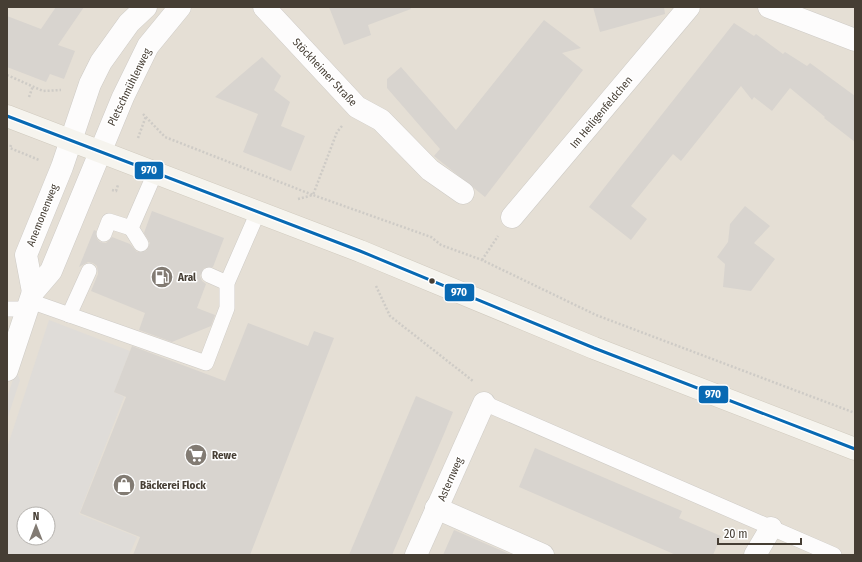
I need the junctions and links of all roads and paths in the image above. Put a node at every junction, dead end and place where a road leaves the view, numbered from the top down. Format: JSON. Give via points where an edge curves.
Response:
{"nodes":[{"id":1,"x":146,"y":7,"type":"edge"},
{"id":2,"x":180,"y":7,"type":"edge"},
{"id":3,"x":264,"y":7,"type":"edge"},
{"id":4,"x":689,"y":7,"type":"edge"},
{"id":5,"x":769,"y":7,"type":"edge"},
{"id":6,"x":855,"y":40,"type":"edge"},
{"id":7,"x":7,"y":75,"type":"edge"},
{"id":8,"x":33,"y":86,"type":"dead end"},
{"id":9,"x":357,"y":107,"type":"junction"},
{"id":10,"x":7,"y":116,"type":"edge"},
{"id":11,"x":165,"y":137,"type":"dead end"},
{"id":12,"x":72,"y":140,"type":"junction"},
{"id":13,"x":99,"y":151,"type":"junction"},
{"id":14,"x":154,"y":172,"type":"junction"},
{"id":15,"x":463,"y":193,"type":"dead end"},
{"id":16,"x":313,"y":195,"type":"junction"},
{"id":17,"x":258,"y":212,"type":"junction"},
{"id":18,"x":512,"y":217,"type":"dead end"},
{"id":19,"x":132,"y":228,"type":"junction"},
{"id":20,"x":104,"y":234,"type":"dead end"},
{"id":21,"x":140,"y":244,"type":"dead end"},
{"id":22,"x":360,"y":251,"type":"junction"},
{"id":23,"x":89,"y":270,"type":"dead end"},
{"id":24,"x":209,"y":275,"type":"dead end"},
{"id":25,"x":227,"y":283,"type":"junction"},
{"id":26,"x":24,"y":303,"type":"edge"},
{"id":27,"x":69,"y":315,"type":"junction"},
{"id":28,"x":7,"y":370,"type":"edge"},
{"id":29,"x":484,"y":403,"type":"junction"},
{"id":30,"x":855,"y":413,"type":"edge"},
{"id":31,"x":855,"y":450,"type":"edge"},
{"id":32,"x":436,"y":508,"type":"junction"},
{"id":33,"x":772,"y":528,"type":"junction"},
{"id":34,"x":416,"y":555,"type":"edge"},
{"id":35,"x":544,"y":555,"type":"edge"},
{"id":36,"x":755,"y":555,"type":"edge"},
{"id":37,"x":834,"y":555,"type":"edge"}],
"edges":[{"from":1,"to":12,"type":"street","via":[[129,23],[101,62],[90,84]]},
{"from":2,"to":13,"type":"street","name":"Pletschmühlenweg","via":[[148,46]]},
{"from":3,"to":9,"type":"street","name":"Stöckheimer Straße"},
{"from":4,"to":18,"type":"street","name":"Im Heiligenfeldchen"},
{"from":5,"to":6,"type":"street"},
{"from":7,"to":8,"type":"path"},
{"from":9,"to":15,"type":"street","name":"Stöckheimer Straße","via":[[381,120],[430,170]]},
{"from":9,"to":16,"type":"path","via":[[337,132]]},
{"from":10,"to":12,"type":"main road"},
{"from":11,"to":16,"type":"path"},
{"from":12,"to":13,"type":"main road"},
{"from":12,"to":26,"type":"street","name":"Anemonenweg","via":[[26,255]]},
{"from":13,"to":14,"type":"main road"},
{"from":13,"to":26,"type":"street","name":"Anemonenweg","via":[[51,270]]},
{"from":14,"to":17,"type":"main road"},
{"from":14,"to":19,"type":"lane"},
{"from":16,"to":17,"type":"path"},
{"from":16,"to":30,"type":"path","via":[[431,237],[441,245],[482,260],[596,315]]},
{"from":17,"to":22,"type":"main road"},
{"from":17,"to":25,"type":"lane"},
{"from":19,"to":20,"type":"lane","via":[[109,221]]},
{"from":19,"to":21,"type":"lane"},
{"from":22,"to":29,"type":"path","via":[[390,316],[474,382]]},
{"from":22,"to":31,"type":"main road","via":[[594,348]]},
{"from":23,"to":27,"type":"lane"},
{"from":24,"to":25,"type":"lane"},
{"from":25,"to":27,"type":"lane","via":[[227,308],[206,362]]},
{"from":26,"to":27,"type":"lane"},
{"from":26,"to":28,"type":"street","name":"Anemonenweg"},
{"from":29,"to":32,"type":"street","name":"Asternweg"},
{"from":29,"to":33,"type":"lane"},
{"from":32,"to":34,"type":"street","name":"Asternweg"},
{"from":32,"to":35,"type":"street"},
{"from":33,"to":36,"type":"street"},
{"from":33,"to":37,"type":"lane"}]}
